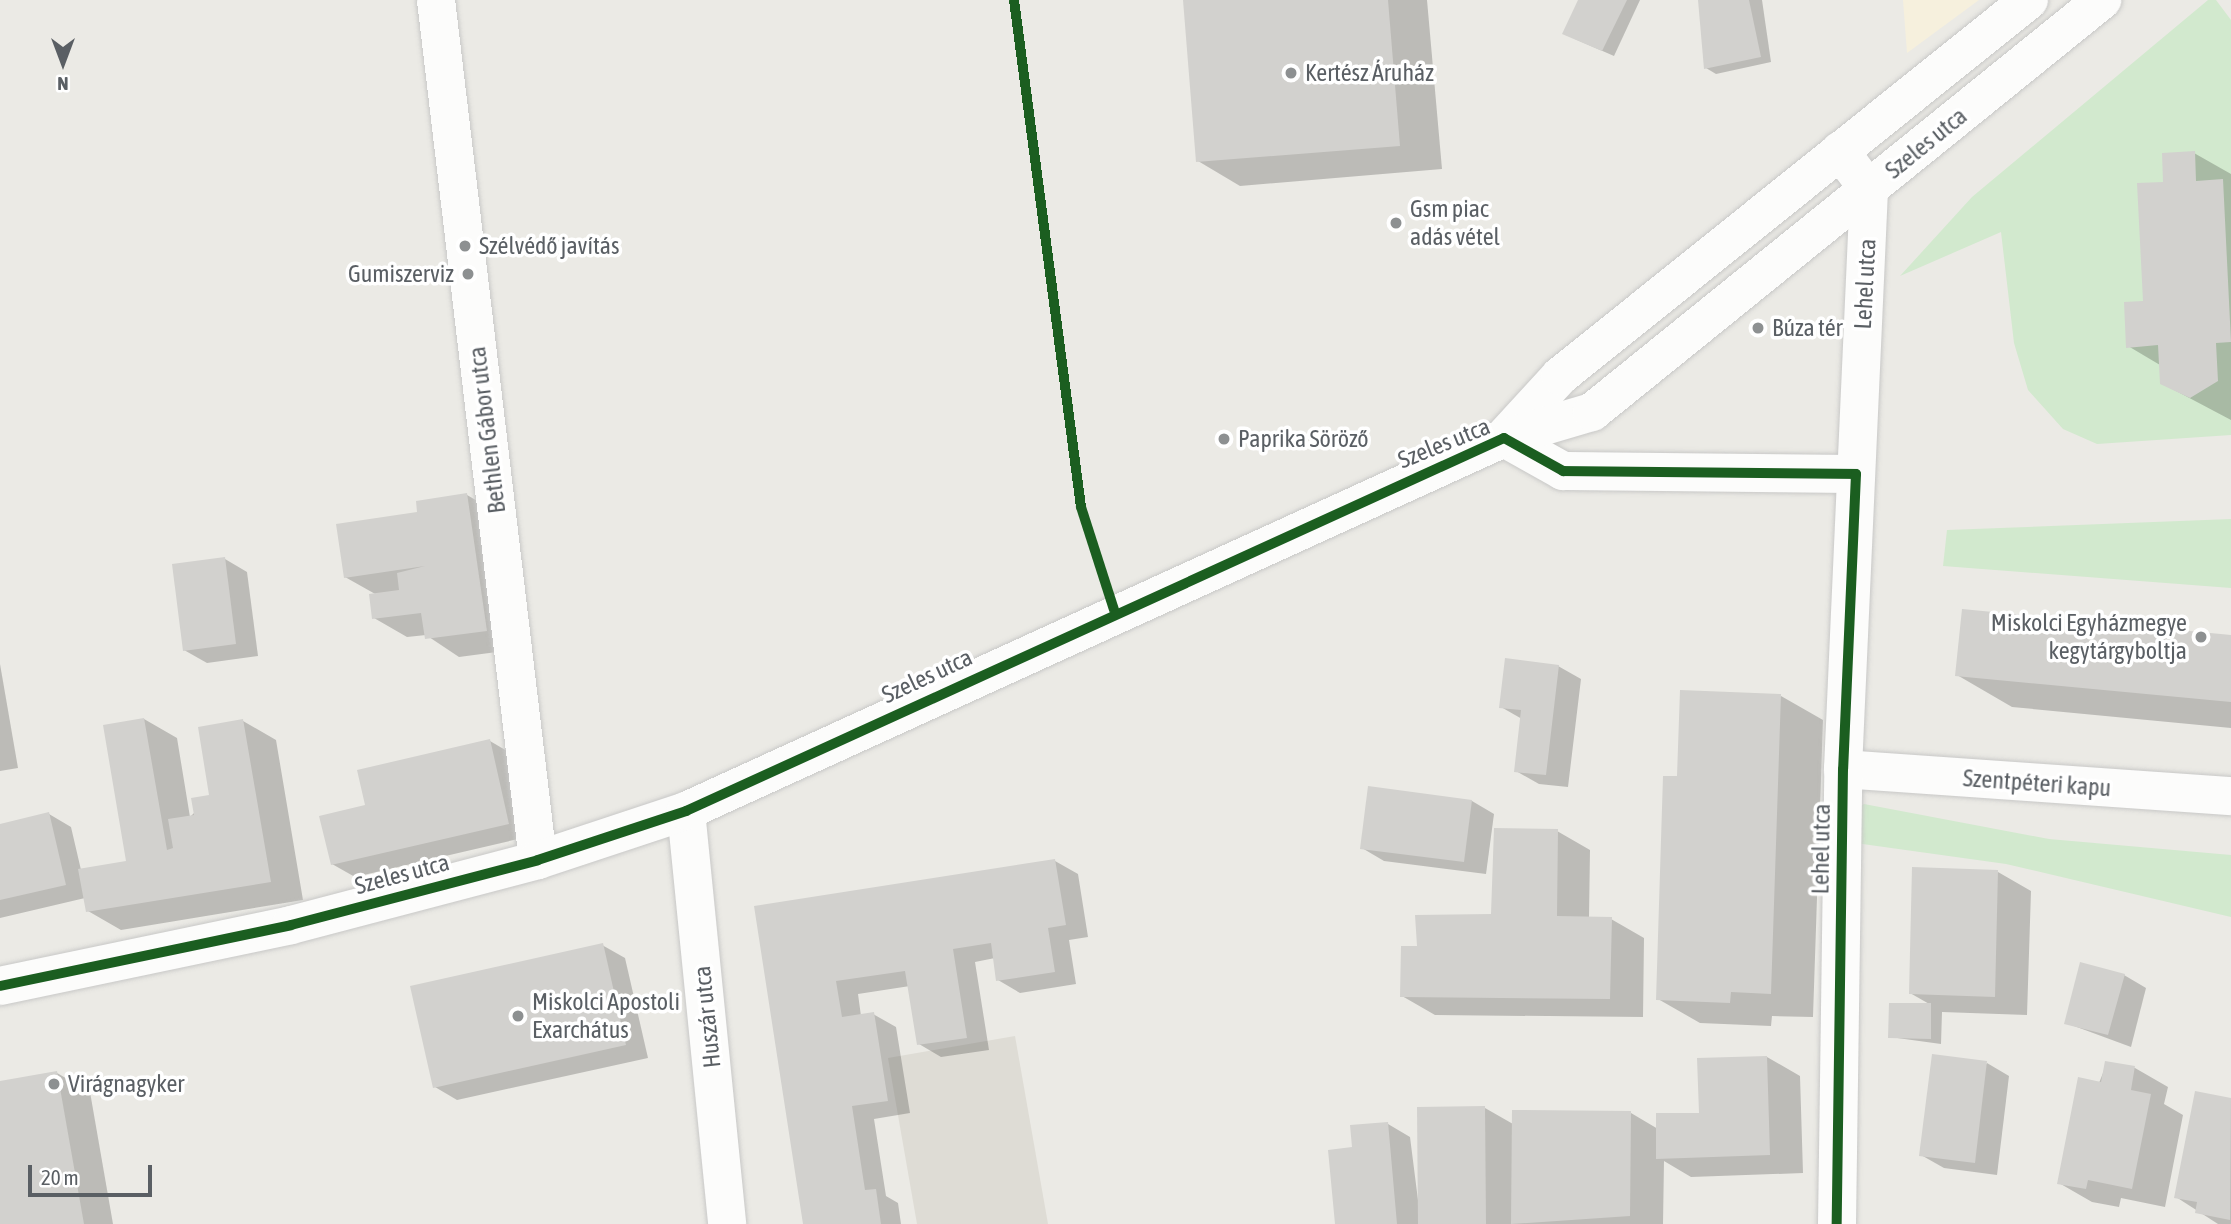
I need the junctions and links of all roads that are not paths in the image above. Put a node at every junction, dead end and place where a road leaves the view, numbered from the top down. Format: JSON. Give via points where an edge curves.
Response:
{"nodes":[{"id":1,"x":436,"y":0,"type":"edge"},
{"id":2,"x":2029,"y":0,"type":"edge"},
{"id":3,"x":2102,"y":0,"type":"edge"},
{"id":4,"x":1840,"y":151,"type":"junction"},
{"id":5,"x":1869,"y":190,"type":"junction"},
{"id":6,"x":1504,"y":438,"type":"junction"},
{"id":7,"x":1856,"y":474,"type":"junction"},
{"id":8,"x":1843,"y":769,"type":"junction"},
{"id":9,"x":2231,"y":796,"type":"edge"},
{"id":10,"x":687,"y":811,"type":"junction"},
{"id":11,"x":538,"y":860,"type":"junction"},
{"id":12,"x":0,"y":986,"type":"edge"},
{"id":13,"x":727,"y":1224,"type":"edge"},
{"id":14,"x":1837,"y":1224,"type":"edge"}],
"edges":[{"from":1,"to":11,"type":"street","name":"Bethlen Gábor utca"},
{"from":2,"to":4,"type":"street","name":"Szeles utca"},
{"from":3,"to":5,"type":"street","name":"Szeles utca"},
{"from":4,"to":5,"type":"street"},
{"from":4,"to":6,"type":"street","name":"Szeles utca","via":[[1560,376]]},
{"from":5,"to":6,"type":"street","name":"Szeles utca","via":[[1592,411]]},
{"from":5,"to":7,"type":"street","name":"Lehel utca"},
{"from":6,"to":7,"type":"street","name":"Szeles utca","via":[[1563,471]]},
{"from":6,"to":10,"type":"street","name":"Szeles utca"},
{"from":7,"to":8,"type":"street","name":"Lehel utca"},
{"from":8,"to":9,"type":"street","name":"Szentpéteri kapu"},
{"from":8,"to":14,"type":"street","name":"Lehel utca"},
{"from":10,"to":11,"type":"street","name":"Szeles utca"},
{"from":10,"to":13,"type":"street","name":"Huszár utca"},
{"from":11,"to":12,"type":"street","name":"Szeles utca","via":[[291,925]]}]}
